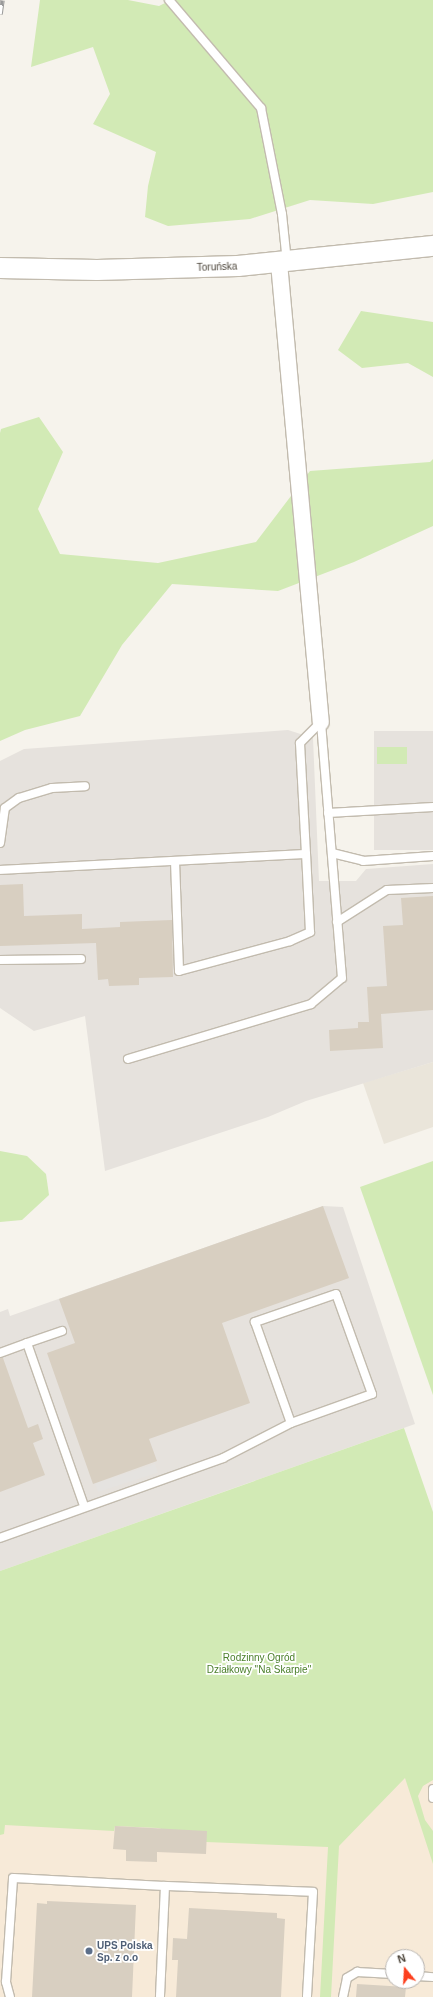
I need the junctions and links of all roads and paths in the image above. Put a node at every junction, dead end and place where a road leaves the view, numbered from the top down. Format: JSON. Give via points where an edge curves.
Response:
{"nodes":[{"id":1,"x":169,"y":0,"type":"edge"},
{"id":2,"x":433,"y":246,"type":"edge"},
{"id":3,"x":283,"y":263,"type":"junction"},
{"id":4,"x":0,"y":268,"type":"edge"},
{"id":5,"x":321,"y":722,"type":"junction"},
{"id":6,"x":85,"y":786,"type":"dead end"},
{"id":7,"x":433,"y":808,"type":"edge"},
{"id":8,"x":328,"y":813,"type":"junction"},
{"id":9,"x":0,"y":843,"type":"edge"},
{"id":10,"x":332,"y":853,"type":"junction"},
{"id":11,"x":306,"y":854,"type":"junction"},
{"id":12,"x":433,"y":856,"type":"edge"},
{"id":13,"x":175,"y":861,"type":"junction"},
{"id":14,"x":0,"y":870,"type":"edge"},
{"id":15,"x":433,"y":888,"type":"edge"},
{"id":16,"x":337,"y":922,"type":"junction"},
{"id":17,"x":81,"y":959,"type":"dead end"},
{"id":18,"x":0,"y":960,"type":"edge"},
{"id":19,"x":128,"y":1059,"type":"dead end"},
{"id":20,"x":62,"y":1331,"type":"dead end"},
{"id":21,"x":27,"y":1344,"type":"junction"},
{"id":22,"x":0,"y":1353,"type":"edge"},
{"id":23,"x":291,"y":1423,"type":"junction"},
{"id":24,"x":84,"y":1506,"type":"junction"},
{"id":25,"x":0,"y":1538,"type":"edge"},
{"id":26,"x":433,"y":1790,"type":"edge"},
{"id":27,"x":433,"y":1798,"type":"edge"},
{"id":28,"x":165,"y":1886,"type":"junction"},
{"id":29,"x":385,"y":1974,"type":"edge"},
{"id":30,"x":10,"y":1997,"type":"edge"},
{"id":31,"x":160,"y":1997,"type":"edge"},
{"id":32,"x":307,"y":1997,"type":"edge"},
{"id":33,"x":343,"y":1997,"type":"edge"}],
"edges":[{"from":1,"to":3,"type":"lane","via":[[261,108],[279,200]]},
{"from":2,"to":3,"type":"street","name":"Toruńska"},
{"from":3,"to":4,"type":"street","name":"Toruńska","via":[[97,270]]},
{"from":3,"to":5,"type":"street"},
{"from":5,"to":8,"type":"lane"},
{"from":5,"to":11,"type":"lane","via":[[300,743]]},
{"from":6,"to":9,"type":"lane","via":[[52,788],[4,808]]},
{"from":7,"to":8,"type":"lane"},
{"from":8,"to":10,"type":"lane"},
{"from":10,"to":12,"type":"lane","via":[[363,861]]},
{"from":10,"to":16,"type":"lane"},
{"from":11,"to":13,"type":"lane"},
{"from":11,"to":13,"type":"lane","via":[[310,932],[290,941],[179,971]]},
{"from":13,"to":14,"type":"lane"},
{"from":15,"to":16,"type":"lane","via":[[387,890]]},
{"from":16,"to":19,"type":"lane","via":[[342,978],[312,1004]]},
{"from":17,"to":18,"type":"lane"},
{"from":20,"to":21,"type":"lane"},
{"from":21,"to":22,"type":"lane"},
{"from":21,"to":24,"type":"lane"},
{"from":23,"to":23,"type":"lane","via":[[372,1394],[336,1294],[254,1322]]},
{"from":23,"to":24,"type":"lane","via":[[223,1458]]},
{"from":24,"to":25,"type":"lane"},
{"from":26,"to":27,"type":"lane"},
{"from":28,"to":30,"type":"lane","via":[[13,1878],[6,1982]]},
{"from":28,"to":31,"type":"lane"},
{"from":28,"to":32,"type":"lane","via":[[313,1892]]},
{"from":29,"to":33,"type":"lane","via":[[357,1972],[347,1978]]}]}
